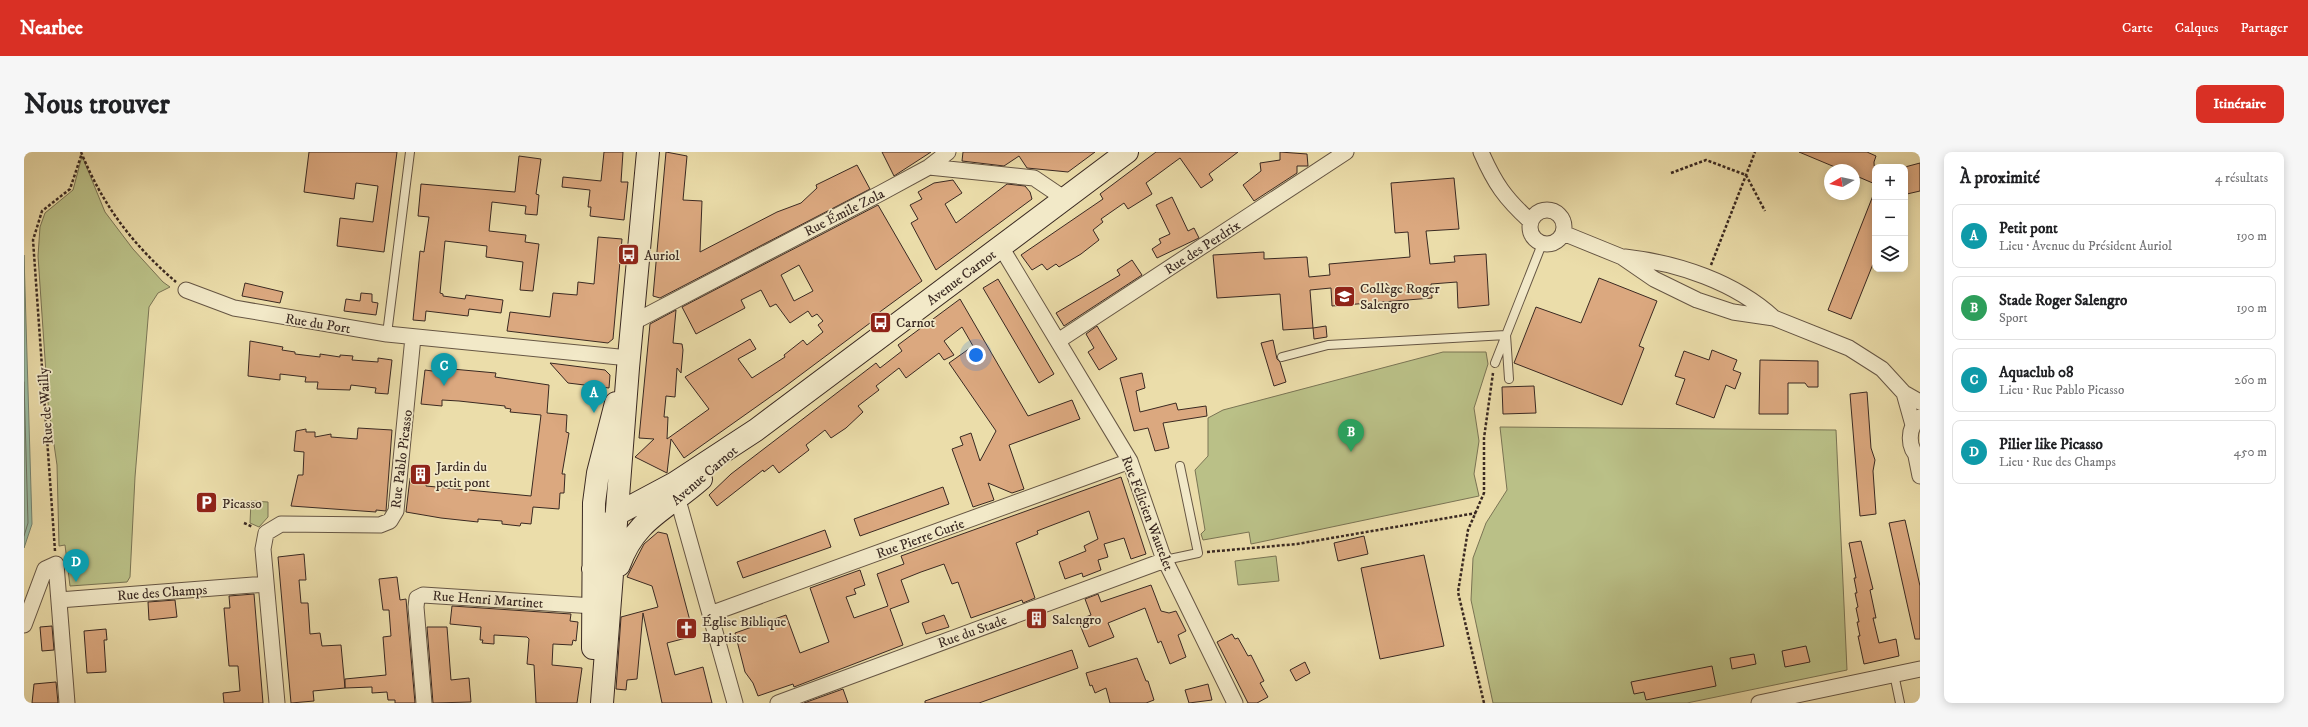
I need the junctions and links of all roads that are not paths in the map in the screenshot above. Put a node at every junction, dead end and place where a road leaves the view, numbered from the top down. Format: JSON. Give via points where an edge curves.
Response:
{"nodes":[{"id":1,"x":410,"y":152,"type":"edge"},
{"id":2,"x":648,"y":152,"type":"edge"},
{"id":3,"x":948,"y":152,"type":"edge"},
{"id":4,"x":1127,"y":152,"type":"edge"},
{"id":5,"x":1346,"y":152,"type":"edge"},
{"id":6,"x":1481,"y":152,"type":"edge"},
{"id":7,"x":929,"y":167,"type":"junction"},
{"id":8,"x":1065,"y":199,"type":"junction"},
{"id":9,"x":1530,"y":221,"type":"junction"},
{"id":10,"x":1563,"y":233,"type":"junction"},
{"id":11,"x":1542,"y":244,"type":"junction"},
{"id":12,"x":1001,"y":247,"type":"junction"},
{"id":13,"x":1622,"y":257,"type":"junction"},
{"id":14,"x":186,"y":290,"type":"road end"},
{"id":15,"x":1774,"y":318,"type":"junction"},
{"id":16,"x":632,"y":323,"type":"junction"},
{"id":17,"x":387,"y":334,"type":"junction"},
{"id":18,"x":1506,"y":335,"type":"junction"},
{"id":19,"x":413,"y":337,"type":"junction"},
{"id":20,"x":1058,"y":341,"type":"junction"},
{"id":21,"x":1282,"y":357,"type":"dead end"},
{"id":22,"x":628,"y":363,"type":"junction"},
{"id":23,"x":1495,"y":363,"type":"road end"},
{"id":24,"x":1509,"y":379,"type":"dead end"},
{"id":25,"x":1904,"y":393,"type":"junction"},
{"id":26,"x":1920,"y":402,"type":"edge"},
{"id":27,"x":1916,"y":421,"type":"edge"},
{"id":28,"x":605,"y":445,"type":"junction"},
{"id":29,"x":1918,"y":458,"type":"edge"},
{"id":30,"x":621,"y":461,"type":"junction"},
{"id":31,"x":1130,"y":461,"type":"junction"},
{"id":32,"x":1180,"y":466,"type":"dead end"},
{"id":33,"x":1920,"y":476,"type":"edge"},
{"id":34,"x":669,"y":495,"type":"junction"},
{"id":35,"x":617,"y":514,"type":"junction"},
{"id":36,"x":651,"y":517,"type":"junction"},
{"id":37,"x":1165,"y":560,"type":"junction"},
{"id":38,"x":593,"y":569,"type":"junction"},
{"id":39,"x":613,"y":581,"type":"junction"},
{"id":40,"x":266,"y":584,"type":"junction"},
{"id":41,"x":59,"y":600,"type":"junction"},
{"id":42,"x":594,"y":606,"type":"junction"},
{"id":43,"x":710,"y":614,"type":"junction"},
{"id":44,"x":24,"y":625,"type":"edge"},
{"id":45,"x":1920,"y":669,"type":"edge"},
{"id":46,"x":1894,"y":674,"type":"junction"},
{"id":47,"x":67,"y":703,"type":"edge"},
{"id":48,"x":277,"y":703,"type":"edge"},
{"id":49,"x":424,"y":703,"type":"edge"},
{"id":50,"x":590,"y":703,"type":"edge"},
{"id":51,"x":602,"y":703,"type":"edge"},
{"id":52,"x":734,"y":703,"type":"edge"},
{"id":53,"x":778,"y":703,"type":"edge"},
{"id":54,"x":1235,"y":703,"type":"edge"},
{"id":55,"x":1759,"y":703,"type":"edge"},
{"id":56,"x":1900,"y":703,"type":"edge"}],
"edges":[{"from":1,"to":17,"type":"lane"},
{"from":2,"to":16,"type":"main road"},
{"from":3,"to":7,"type":"street","name":"Rue Émile Zola"},
{"from":4,"to":8,"type":"main road","name":"Avenue Carnot"},
{"from":5,"to":20,"type":"street","name":"Rue des Perdrix"},
{"from":6,"to":9,"type":"street","via":[[1492,177],[1507,200]]},
{"from":7,"to":8,"type":"street","via":[[1034,178]]},
{"from":7,"to":16,"type":"street","name":"Rue Émile Zola"},
{"from":8,"to":12,"type":"main road","name":"Avenue Carnot"},
{"from":9,"to":10,"type":"street","via":[[1533,215],[1544,210],[1556,212],[1563,221]]},
{"from":9,"to":11,"type":"street","via":[[1530,233]]},
{"from":10,"to":11,"type":"street","via":[[1555,242]]},
{"from":10,"to":13,"type":"street"},
{"from":11,"to":18,"type":"lane"},
{"from":12,"to":20,"type":"street","name":"Rue Félicien Wautelet"},
{"from":12,"to":34,"type":"main road","name":"Avenue Carnot"},
{"from":13,"to":15,"type":"street","via":[[1654,279],[1697,300],[1733,312]]},
{"from":13,"to":15,"type":"street","via":[[1650,260],[1706,277],[1756,302]]},
{"from":14,"to":17,"type":"street","name":"Rue du Port","via":[[234,308]]},
{"from":15,"to":25,"type":"street","via":[[1849,348],[1882,370]]},
{"from":16,"to":22,"type":"main road"},
{"from":17,"to":19,"type":"street","name":"Rue du Port"},
{"from":18,"to":21,"type":"lane","via":[[1328,345]]},
{"from":18,"to":23,"type":"lane"},
{"from":18,"to":24,"type":"lane"},
{"from":19,"to":22,"type":"street","name":"Rue du Port"},
{"from":19,"to":40,"type":"street","name":"Rue Pablo Picasso","via":[[394,516],[390,521],[380,525],[281,524],[266,533],[263,549]]},
{"from":20,"to":31,"type":"street","name":"Rue Félicien Wautelet"},
{"from":22,"to":28,"type":"main road"},
{"from":22,"to":30,"type":"main road"},
{"from":25,"to":26,"type":"street"},
{"from":25,"to":27,"type":"street"},
{"from":27,"to":29,"type":"street","via":[[1910,438]]},
{"from":28,"to":35,"type":"main road","via":[[608,494]]},
{"from":28,"to":38,"type":"main road","via":[[598,473]]},
{"from":29,"to":33,"type":"street"},
{"from":30,"to":34,"type":"main road","name":"Avenue Carnot","via":[[634,482],[651,491]]},
{"from":30,"to":35,"type":"main road"},
{"from":31,"to":37,"type":"street","name":"Rue Félicien Wautelet"},
{"from":31,"to":43,"type":"street","name":"Rue Pierre Curie"},
{"from":32,"to":37,"type":"lane","via":[[1198,553]]},
{"from":34,"to":35,"type":"main road","name":"Avenue Carnot"},
{"from":34,"to":36,"type":"main road","name":"Avenue Carnot"},
{"from":34,"to":43,"type":"street"},
{"from":35,"to":36,"type":"main road","name":"Avenue Carnot","via":[[637,520]]},
{"from":35,"to":38,"type":"main road"},
{"from":35,"to":39,"type":"main road"},
{"from":36,"to":39,"type":"main road","name":"Avenue Carnot","via":[[638,528],[625,547]]},
{"from":37,"to":53,"type":"street","name":"Rue du Stade"},
{"from":37,"to":54,"type":"street","name":"Rue Félicien Wautelet"},
{"from":38,"to":42,"type":"main road"},
{"from":39,"to":51,"type":"main road"},
{"from":40,"to":41,"type":"street","name":"Rue des Champs"},
{"from":40,"to":48,"type":"street"},
{"from":41,"to":44,"type":"street","via":[[56,564],[45,569]]},
{"from":41,"to":47,"type":"street"},
{"from":42,"to":49,"type":"street","name":"Rue Henri Martinet","via":[[423,595],[417,598]]},
{"from":42,"to":50,"type":"main road"},
{"from":43,"to":52,"type":"street"},
{"from":45,"to":46,"type":"street"},
{"from":46,"to":55,"type":"street"},
{"from":46,"to":56,"type":"lane"}]}
